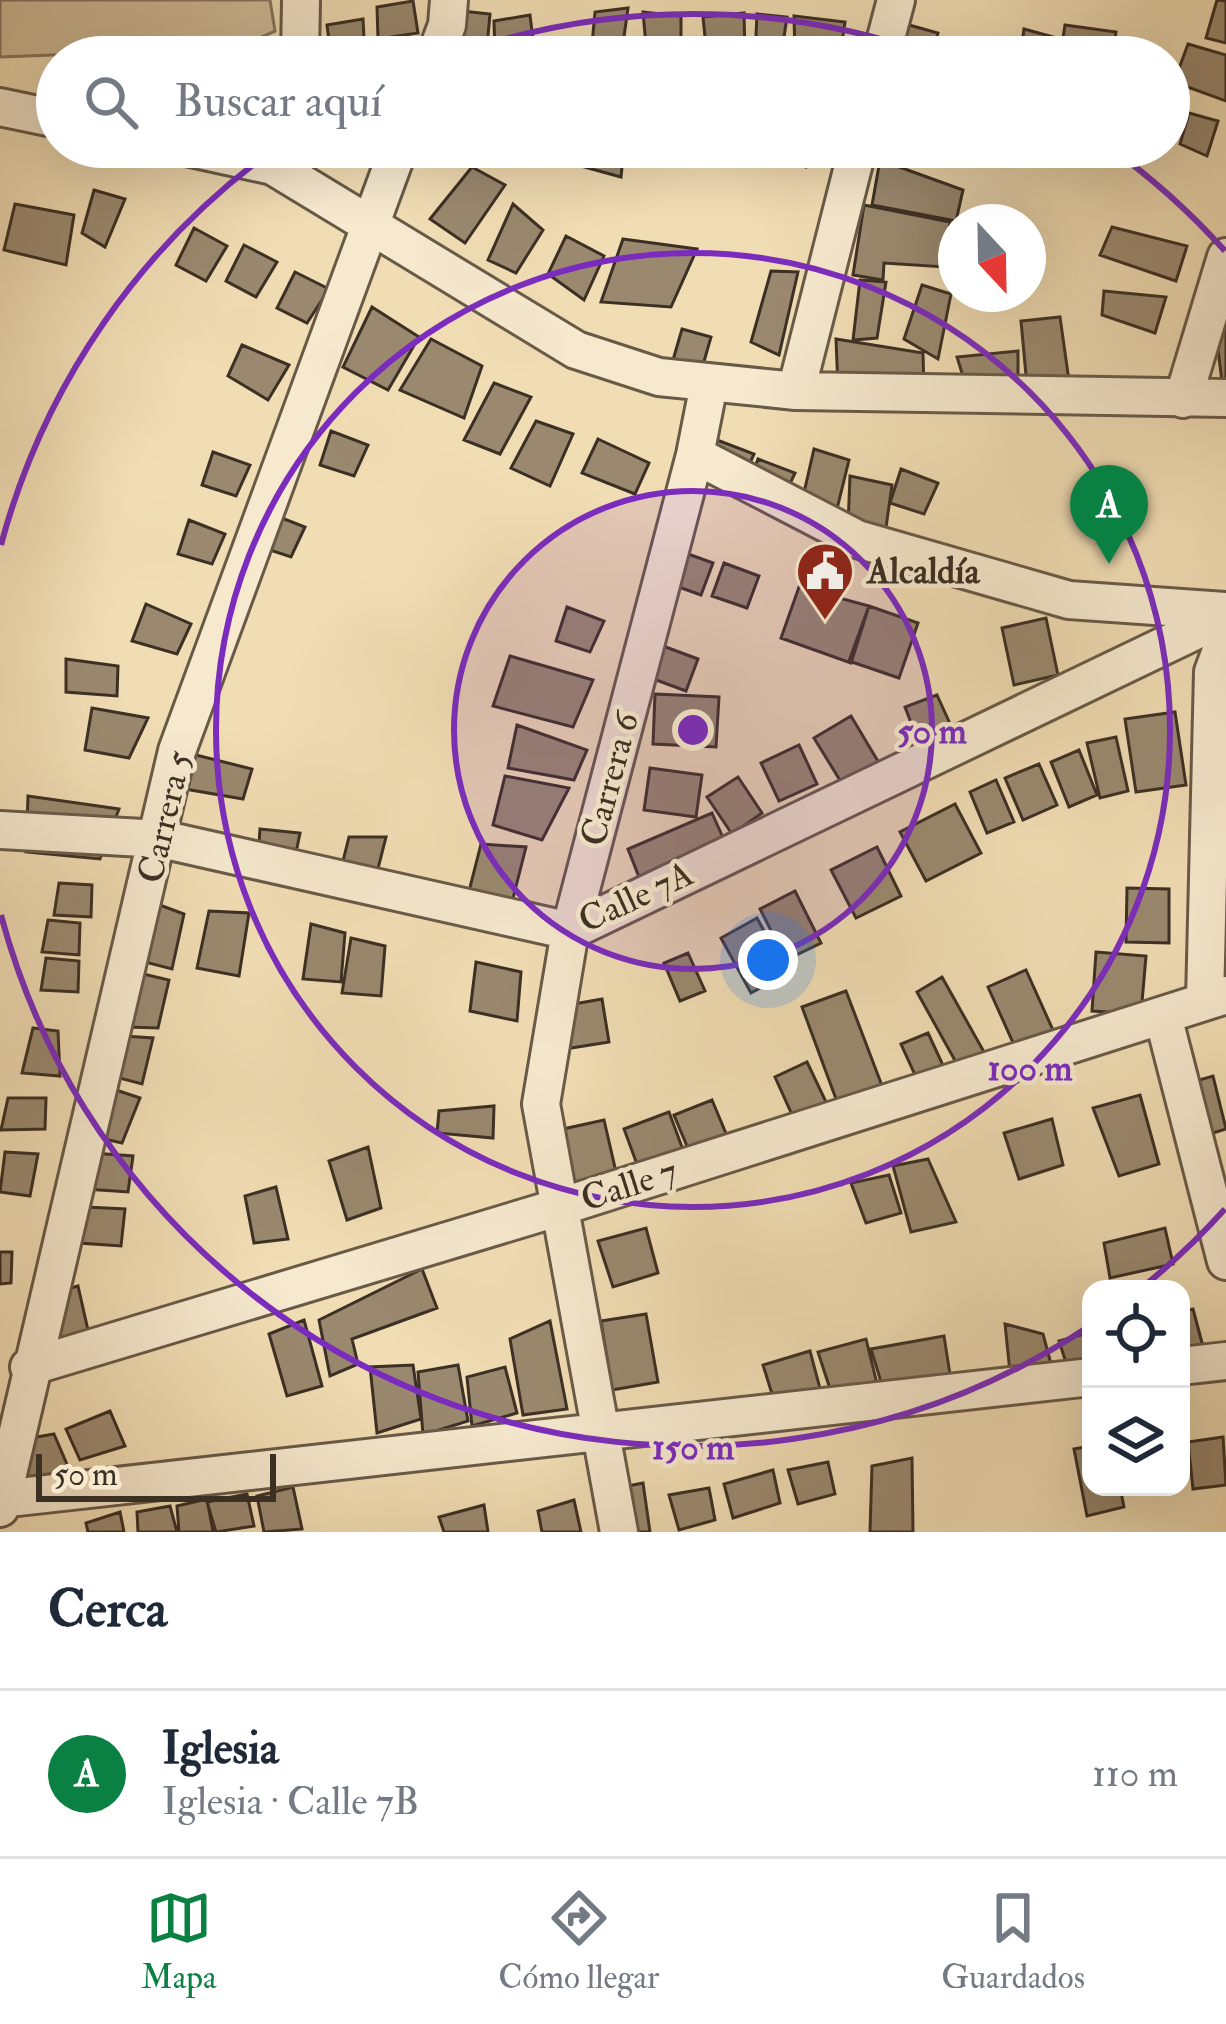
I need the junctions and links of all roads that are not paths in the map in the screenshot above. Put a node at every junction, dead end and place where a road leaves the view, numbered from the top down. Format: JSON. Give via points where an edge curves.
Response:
{"nodes":[{"id":1,"x":301,"y":0,"type":"edge"},
{"id":2,"x":449,"y":0,"type":"edge"},
{"id":3,"x":896,"y":0,"type":"edge"},
{"id":4,"x":304,"y":36,"type":"edge"},
{"id":5,"x":444,"y":36,"type":"edge"},
{"id":6,"x":887,"y":36,"type":"edge"},
{"id":7,"x":0,"y":107,"type":"edge"},
{"id":8,"x":36,"y":115,"type":"edge"},
{"id":9,"x":293,"y":168,"type":"edge"},
{"id":10,"x":391,"y":168,"type":"edge"},
{"id":11,"x":853,"y":168,"type":"edge"},
{"id":12,"x":369,"y":222,"type":"junction"},
{"id":13,"x":1226,"y":257,"type":"edge"},
{"id":14,"x":709,"y":384,"type":"junction"},
{"id":15,"x":796,"y":391,"type":"junction"},
{"id":16,"x":1226,"y":398,"type":"edge"},
{"id":17,"x":1183,"y":399,"type":"junction"},
{"id":18,"x":695,"y":455,"type":"junction"},
{"id":19,"x":1226,"y":613,"type":"edge"},
{"id":20,"x":1226,"y":637,"type":"edge"},
{"id":21,"x":0,"y":830,"type":"edge"},
{"id":22,"x":161,"y":839,"type":"junction"},
{"id":23,"x":570,"y":931,"type":"junction"},
{"id":24,"x":1216,"y":998,"type":"edge"},
{"id":25,"x":1163,"y":1016,"type":"junction"},
{"id":26,"x":560,"y":1207,"type":"junction"},
{"id":27,"x":1226,"y":1262,"type":"edge"},
{"id":28,"x":1226,"y":1361,"type":"edge"},
{"id":29,"x":1190,"y":1365,"type":"edge"},
{"id":30,"x":29,"y":1367,"type":"junction"},
{"id":31,"x":1082,"y":1378,"type":"edge"},
{"id":32,"x":600,"y":1436,"type":"junction"},
{"id":33,"x":0,"y":1502,"type":"edge"},
{"id":34,"x":619,"y":1532,"type":"edge"}],
"edges":[{"from":1,"to":4,"type":"street"},
{"from":2,"to":5,"type":"street"},
{"from":3,"to":6,"type":"street"},
{"from":7,"to":8,"type":"street"},
{"from":9,"to":12,"type":"street"},
{"from":10,"to":12,"type":"street","name":"Carrera 5"},
{"from":11,"to":15,"type":"street"},
{"from":12,"to":14,"type":"street","via":[[576,350]]},
{"from":12,"to":22,"type":"street","name":"Carrera 5","via":[[177,751]]},
{"from":13,"to":17,"type":"street"},
{"from":14,"to":15,"type":"street"},
{"from":14,"to":18,"type":"street","name":"Carrera 6"},
{"from":15,"to":17,"type":"street"},
{"from":16,"to":17,"type":"street"},
{"from":18,"to":19,"type":"street","via":[[857,539],[1070,600]]},
{"from":18,"to":23,"type":"street","name":"Carrera 6"},
{"from":19,"to":23,"type":"street","name":"Calle 7A"},
{"from":20,"to":24,"type":"street","via":[[1213,672]]},
{"from":21,"to":22,"type":"street","name":"Calle 7A"},
{"from":22,"to":23,"type":"street","name":"Calle 7A"},
{"from":22,"to":30,"type":"street","name":"Carrera 5"},
{"from":23,"to":26,"type":"street","name":"Carrera 6","via":[[541,1104]]},
{"from":24,"to":25,"type":"street","name":"Calle 7"},
{"from":25,"to":26,"type":"street","name":"Calle 7"},
{"from":25,"to":27,"type":"street"},
{"from":26,"to":30,"type":"street","name":"Calle 7"},
{"from":26,"to":32,"type":"street","name":"Carrera 6"},
{"from":28,"to":29,"type":"street"},
{"from":30,"to":33,"type":"street","name":"Carrera 5"},
{"from":31,"to":32,"type":"street"},
{"from":32,"to":33,"type":"street"},
{"from":32,"to":34,"type":"street","name":"Carrera 6"}]}
